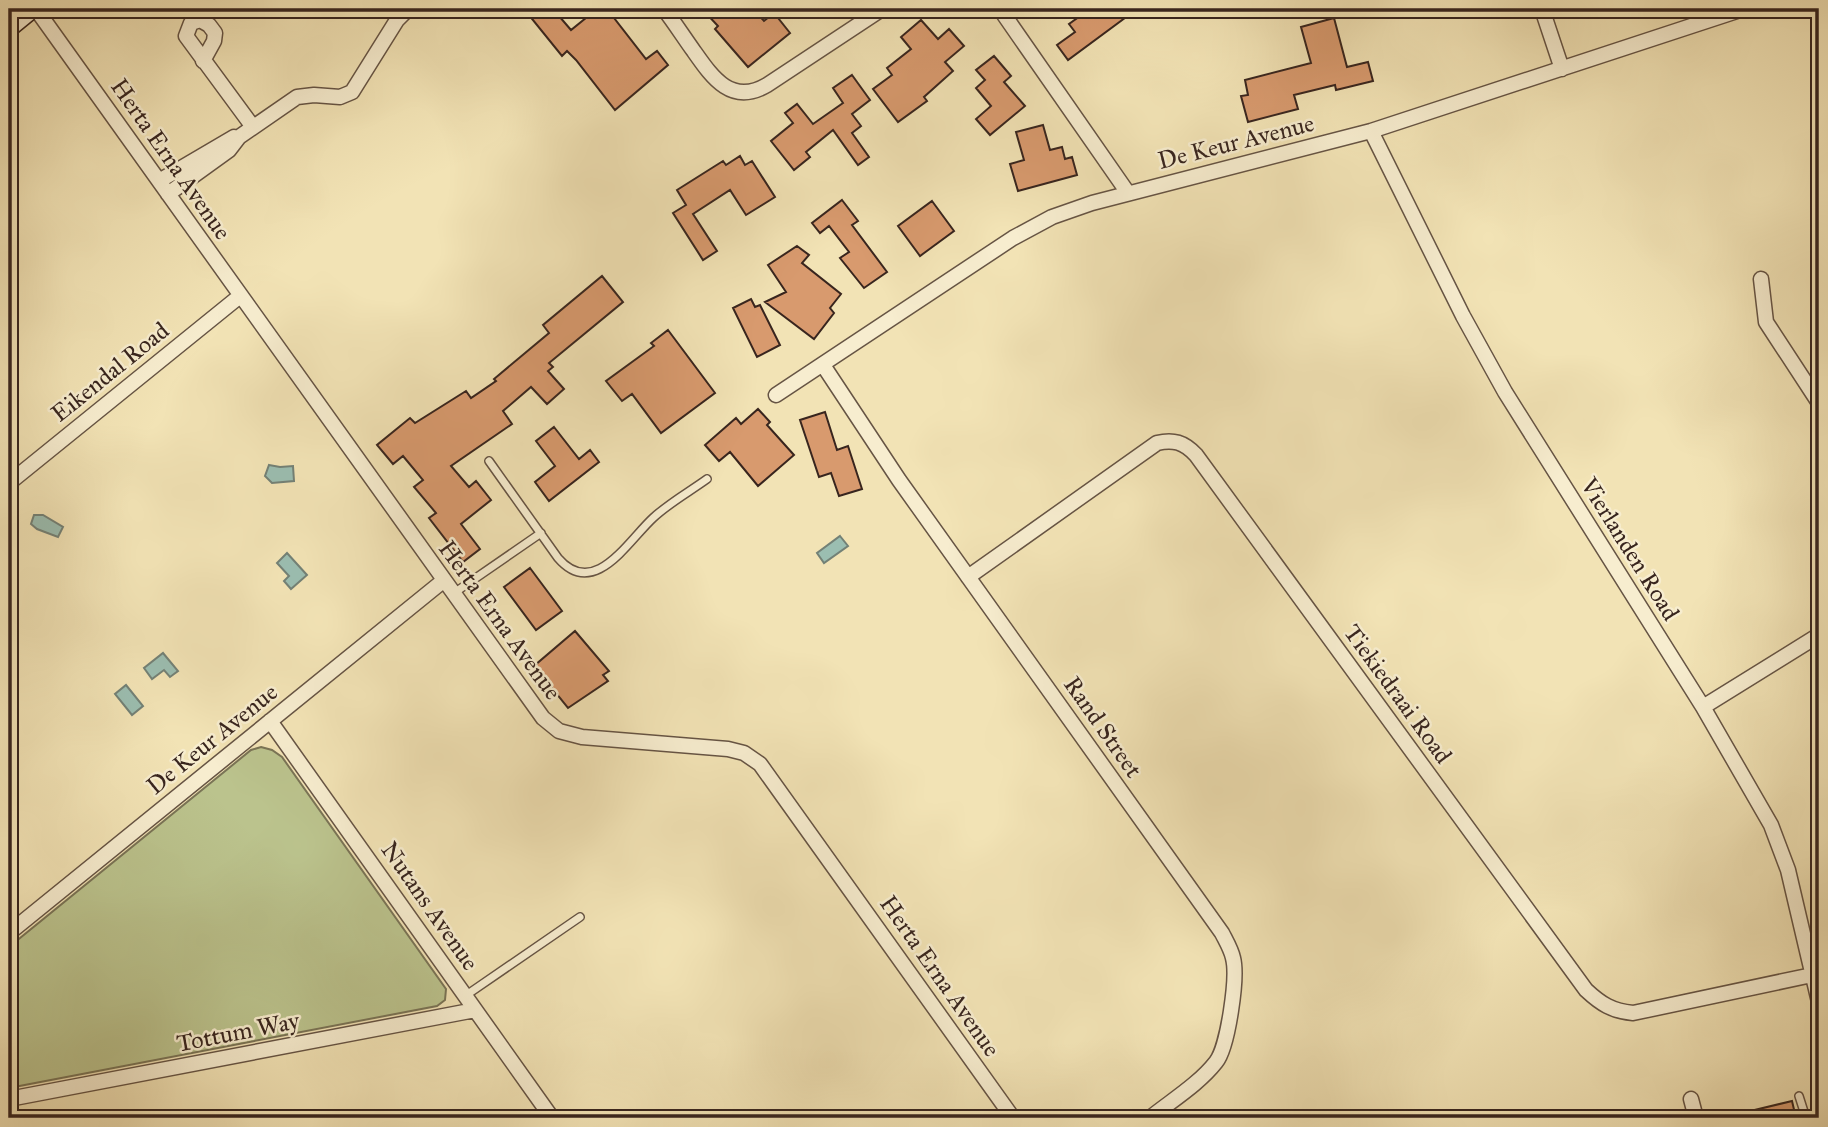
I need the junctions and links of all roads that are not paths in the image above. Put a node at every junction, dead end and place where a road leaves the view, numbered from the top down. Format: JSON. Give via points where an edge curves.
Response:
{"nodes":[{"id":1,"x":34,"y":9,"type":"edge"},
{"id":2,"x":386,"y":9,"type":"edge"},
{"id":3,"x":408,"y":9,"type":"edge"},
{"id":4,"x":664,"y":9,"type":"edge"},
{"id":5,"x":882,"y":9,"type":"edge"},
{"id":6,"x":1000,"y":9,"type":"edge"},
{"id":7,"x":1542,"y":9,"type":"edge"},
{"id":8,"x":1743,"y":9,"type":"edge"},
{"id":9,"x":397,"y":20,"type":"junction"},
{"id":10,"x":9,"y":27,"type":"edge"},
{"id":11,"x":204,"y":61,"type":"dead end"},
{"id":12,"x":1562,"y":69,"type":"junction"},
{"id":13,"x":253,"y":127,"type":"junction"},
{"id":14,"x":1371,"y":131,"type":"junction"},
{"id":15,"x":206,"y":159,"type":"junction"},
{"id":16,"x":159,"y":181,"type":"junction"},
{"id":17,"x":1128,"y":193,"type":"junction"},
{"id":18,"x":168,"y":194,"type":"junction"},
{"id":19,"x":1761,"y":279,"type":"dead end"},
{"id":20,"x":240,"y":296,"type":"junction"},
{"id":21,"x":823,"y":365,"type":"junction"},
{"id":22,"x":776,"y":395,"type":"dead end"},
{"id":23,"x":1819,"y":403,"type":"edge"},
{"id":24,"x":489,"y":461,"type":"dead end"},
{"id":25,"x":707,"y":479,"type":"dead end"},
{"id":26,"x":9,"y":483,"type":"edge"},
{"id":27,"x":541,"y":533,"type":"junction"},
{"id":28,"x":968,"y":577,"type":"junction"},
{"id":29,"x":443,"y":581,"type":"junction"},
{"id":30,"x":453,"y":594,"type":"junction"},
{"id":31,"x":1819,"y":635,"type":"edge"},
{"id":32,"x":1703,"y":707,"type":"junction"},
{"id":33,"x":270,"y":721,"type":"junction"},
{"id":34,"x":580,"y":917,"type":"dead end"},
{"id":35,"x":9,"y":933,"type":"edge"},
{"id":36,"x":1812,"y":975,"type":"junction"},
{"id":37,"x":466,"y":996,"type":"junction"},
{"id":38,"x":1819,"y":1002,"type":"edge"},
{"id":39,"x":475,"y":1010,"type":"junction"},
{"id":40,"x":1799,"y":1096,"type":"dead end"},
{"id":41,"x":1691,"y":1098,"type":"dead end"},
{"id":42,"x":9,"y":1099,"type":"edge"},
{"id":43,"x":552,"y":1118,"type":"edge"},
{"id":44,"x":1013,"y":1118,"type":"edge"},
{"id":45,"x":1150,"y":1118,"type":"edge"},
{"id":46,"x":1696,"y":1118,"type":"edge"},
{"id":47,"x":1806,"y":1118,"type":"edge"}],
"edges":[{"from":1,"to":10,"type":"street"},
{"from":1,"to":16,"type":"street","name":"Herta Erna Avenue"},
{"from":2,"to":9,"type":"street"},
{"from":3,"to":9,"type":"street"},
{"from":4,"to":5,"type":"street","via":[[715,80],[744,92],[767,85]]},
{"from":6,"to":17,"type":"street"},
{"from":7,"to":12,"type":"street"},
{"from":8,"to":12,"type":"street","name":"De Keur Avenue"},
{"from":9,"to":13,"type":"street","via":[[352,92],[340,97],[297,97]]},
{"from":11,"to":13,"type":"street"},
{"from":12,"to":14,"type":"street","name":"De Keur Avenue"},
{"from":13,"to":15,"type":"street","via":[[229,150]]},
{"from":14,"to":17,"type":"street","name":"De Keur Avenue"},
{"from":14,"to":32,"type":"street","name":"Vierlanden Road","via":[[1505,392]]},
{"from":15,"to":16,"type":"street"},
{"from":15,"to":18,"type":"street"},
{"from":16,"to":18,"type":"street","name":"Herta Erna Avenue"},
{"from":17,"to":21,"type":"street","name":"De Keur Avenue","via":[[1034,225]]},
{"from":18,"to":20,"type":"street","name":"Herta Erna Avenue"},
{"from":19,"to":23,"type":"street","via":[[1766,322]]},
{"from":20,"to":26,"type":"street","name":"Eikendal Road"},
{"from":20,"to":29,"type":"street","name":"Herta Erna Avenue"},
{"from":21,"to":22,"type":"street","name":"De Keur Avenue"},
{"from":21,"to":28,"type":"street","name":"Rand Street"},
{"from":24,"to":27,"type":"lane"},
{"from":25,"to":27,"type":"lane","via":[[660,512],[617,557],[596,570],[572,571]]},
{"from":27,"to":30,"type":"lane"},
{"from":28,"to":36,"type":"street","name":"Tiekiedraai Road","via":[[1157,443],[1183,444],[1204,466],[1586,990],[1601,1004],[1633,1013]]},
{"from":28,"to":45,"type":"street","name":"Rand Street","via":[[1222,933],[1233,957],[1222,1052],[1211,1067]]},
{"from":29,"to":30,"type":"street","name":"Herta Erna Avenue"},
{"from":29,"to":33,"type":"street","name":"De Keur Avenue"},
{"from":30,"to":44,"type":"street","name":"Herta Erna Avenue","via":[[536,710],[559,731],[582,737],[728,749],[760,764]]},
{"from":31,"to":32,"type":"street"},
{"from":32,"to":36,"type":"street","name":"Vierlanden Road","via":[[1774,833],[1788,870]]},
{"from":33,"to":35,"type":"street","name":"De Keur Avenue"},
{"from":33,"to":37,"type":"street","name":"Nutans Avenue"},
{"from":34,"to":37,"type":"lane"},
{"from":36,"to":38,"type":"street","name":"Vierlanden Road"},
{"from":37,"to":39,"type":"street","name":"Nutans Avenue"},
{"from":39,"to":42,"type":"street","name":"Tottum Way"},
{"from":39,"to":43,"type":"street","name":"Nutans Avenue"},
{"from":40,"to":47,"type":"lane"},
{"from":41,"to":46,"type":"street"}]}
